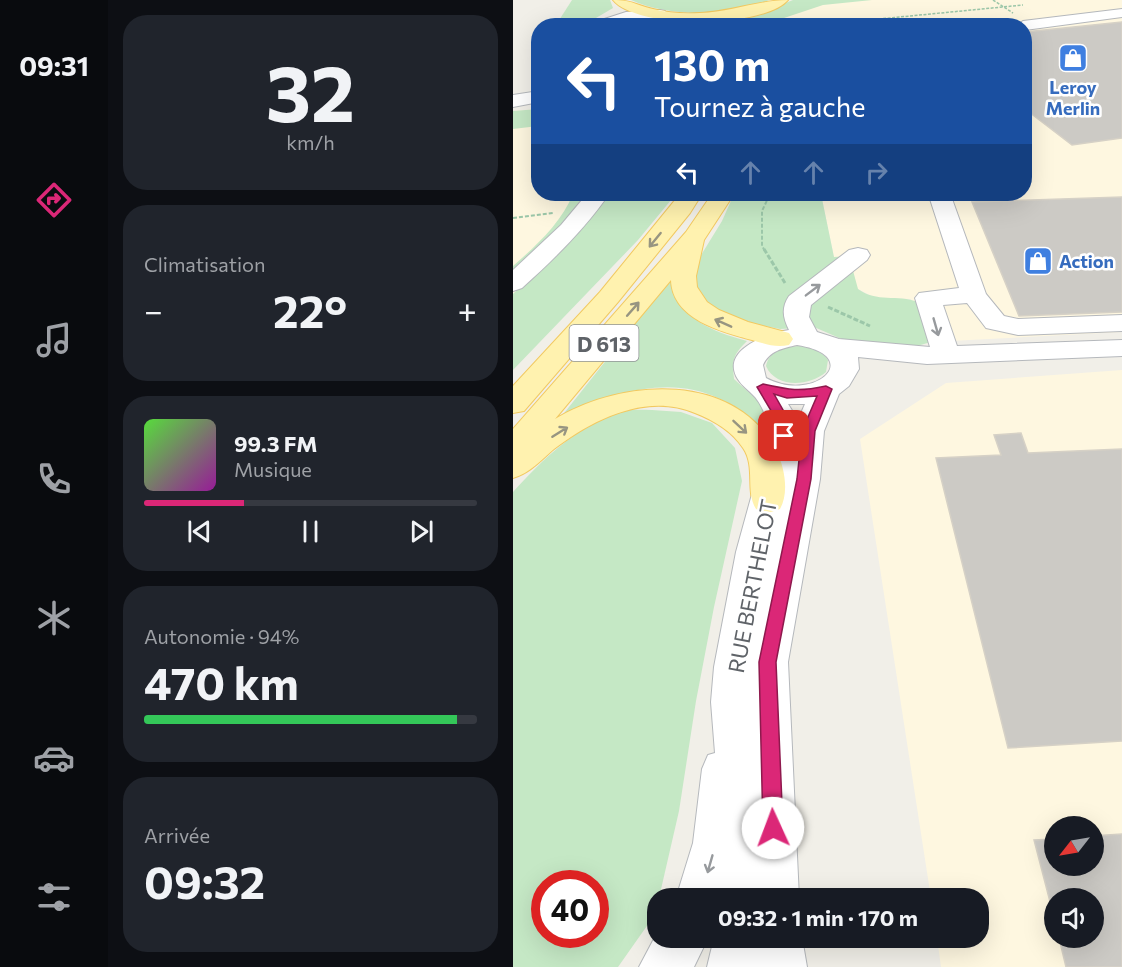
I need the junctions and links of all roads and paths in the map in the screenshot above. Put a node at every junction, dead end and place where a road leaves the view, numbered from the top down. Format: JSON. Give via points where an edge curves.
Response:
{"nodes":[{"id":1,"x":781,"y":0,"type":"edge"},
{"id":2,"x":621,"y":1,"type":"edge"},
{"id":3,"x":1004,"y":7,"type":"dead end"},
{"id":4,"x":1122,"y":7,"type":"edge"},
{"id":5,"x":1122,"y":13,"type":"edge"},
{"id":6,"x":660,"y":14,"type":"junction"},
{"id":7,"x":685,"y":16,"type":"junction"},
{"id":8,"x":607,"y":18,"type":"edge"},
{"id":9,"x":624,"y":18,"type":"edge"},
{"id":10,"x":689,"y":18,"type":"edge"},
{"id":11,"x":724,"y":18,"type":"edge"},
{"id":12,"x":745,"y":18,"type":"edge"},
{"id":13,"x":890,"y":18,"type":"edge"},
{"id":14,"x":1062,"y":21,"type":"junction"},
{"id":15,"x":1032,"y":25,"type":"edge"},
{"id":16,"x":531,"y":98,"type":"edge"},
{"id":17,"x":513,"y":101,"type":"edge"},
{"id":18,"x":531,"y":106,"type":"edge"},
{"id":19,"x":513,"y":107,"type":"edge"},
{"id":20,"x":593,"y":201,"type":"edge"},
{"id":21,"x":686,"y":201,"type":"edge"},
{"id":22,"x":718,"y":201,"type":"edge"},
{"id":23,"x":767,"y":201,"type":"edge"},
{"id":24,"x":942,"y":201,"type":"edge"},
{"id":25,"x":553,"y":213,"type":"dead end"},
{"id":26,"x":513,"y":218,"type":"edge"},
{"id":27,"x":695,"y":237,"type":"junction"},
{"id":28,"x":858,"y":255,"type":"dead end"},
{"id":29,"x":513,"y":283,"type":"edge"},
{"id":30,"x":791,"y":289,"type":"dead end"},
{"id":31,"x":974,"y":296,"type":"junction"},
{"id":32,"x":820,"y":303,"type":"dead end"},
{"id":33,"x":1122,"y":323,"type":"edge"},
{"id":34,"x":872,"y":327,"type":"dead end"},
{"id":35,"x":793,"y":338,"type":"junction"},
{"id":36,"x":836,"y":347,"type":"junction"},
{"id":37,"x":1122,"y":348,"type":"edge"},
{"id":38,"x":936,"y":356,"type":"junction"},
{"id":39,"x":834,"y":384,"type":"junction"},
{"id":40,"x":763,"y":387,"type":"junction"},
{"id":41,"x":513,"y":404,"type":"edge"},
{"id":42,"x":513,"y":449,"type":"edge"},
{"id":43,"x":513,"y":467,"type":"edge"},
{"id":44,"x":768,"y":501,"type":"junction"},
{"id":45,"x":732,"y":702,"type":"junction"},
{"id":46,"x":703,"y":888,"type":"edge"},
{"id":47,"x":742,"y":888,"type":"edge"},
{"id":48,"x":775,"y":888,"type":"edge"},
{"id":49,"x":677,"y":948,"type":"edge"},
{"id":50,"x":737,"y":948,"type":"edge"},
{"id":51,"x":778,"y":948,"type":"edge"},
{"id":52,"x":665,"y":967,"type":"edge"},
{"id":53,"x":733,"y":967,"type":"edge"},
{"id":54,"x":781,"y":967,"type":"edge"}],
"edges":[{"from":1,"to":12,"type":"main road"},
{"from":2,"to":6,"type":"main road"},
{"from":2,"to":8,"type":"street","via":[[618,10]]},
{"from":3,"to":13,"type":"path"},
{"from":4,"to":14,"type":"street","via":[[1064,14]]},
{"from":5,"to":14,"type":"street"},
{"from":6,"to":7,"type":"main road"},
{"from":6,"to":9,"type":"street"},
{"from":7,"to":10,"type":"main road"},
{"from":7,"to":11,"type":"main road"},
{"from":14,"to":15,"type":"street"},
{"from":16,"to":17,"type":"street"},
{"from":18,"to":19,"type":"street"},
{"from":20,"to":29,"type":"street"},
{"from":21,"to":41,"type":"main road","number":"D 613","one_way":true,"via":[[609,297]]},
{"from":22,"to":27,"type":"main road","number":"D 613"},
{"from":23,"to":30,"type":"path","via":[[762,211],[762,246]]},
{"from":24,"to":31,"type":"street"},
{"from":25,"to":26,"type":"path"},
{"from":35,"to":27,"type":"main road","one_way":true,"via":[[718,321],[693,301],[684,289],[684,273]]},
{"from":42,"to":27,"type":"main road","number":"D 613","one_way":true},
{"from":35,"to":28,"type":"street","one_way":true,"via":[[798,302]]},
{"from":31,"to":33,"type":"street","via":[[995,322],[1018,327]]},
{"from":31,"to":38,"type":"street","one_way":true,"via":[[928,298]]},
{"from":32,"to":34,"type":"path"},
{"from":35,"to":36,"type":"street"},
{"from":35,"to":40,"type":"street","name":"RUE BERTHELOT","via":[[760,347],[748,360],[750,375]]},
{"from":36,"to":38,"type":"street"},
{"from":36,"to":39,"type":"street","via":[[847,363],[846,371]]},
{"from":37,"to":38,"type":"street"},
{"from":38,"to":39,"type":"street"},
{"from":39,"to":40,"type":"street","via":[[815,393],[787,395]]},
{"from":39,"to":48,"type":"street","name":"RUE BERTHELOT","via":[[809,431],[804,479],[768,662]]},
{"from":40,"to":44,"type":"street","name":"RUE BERTHELOT","via":[[785,424]]},
{"from":43,"to":44,"type":"main road","one_way":true,"via":[[581,418],[651,397],[683,400],[728,416],[750,436],[765,460]]},
{"from":44,"to":45,"type":"street","name":"RUE BERTHELOT","via":[[740,630]]},
{"from":45,"to":46,"type":"street","one_way":true,"via":[[716,843]]},
{"from":45,"to":47,"type":"street","name":"RUE BERTHELOT","via":[[744,838]]},
{"from":49,"to":52,"type":"street"},
{"from":50,"to":53,"type":"street"},
{"from":51,"to":54,"type":"street"}]}
